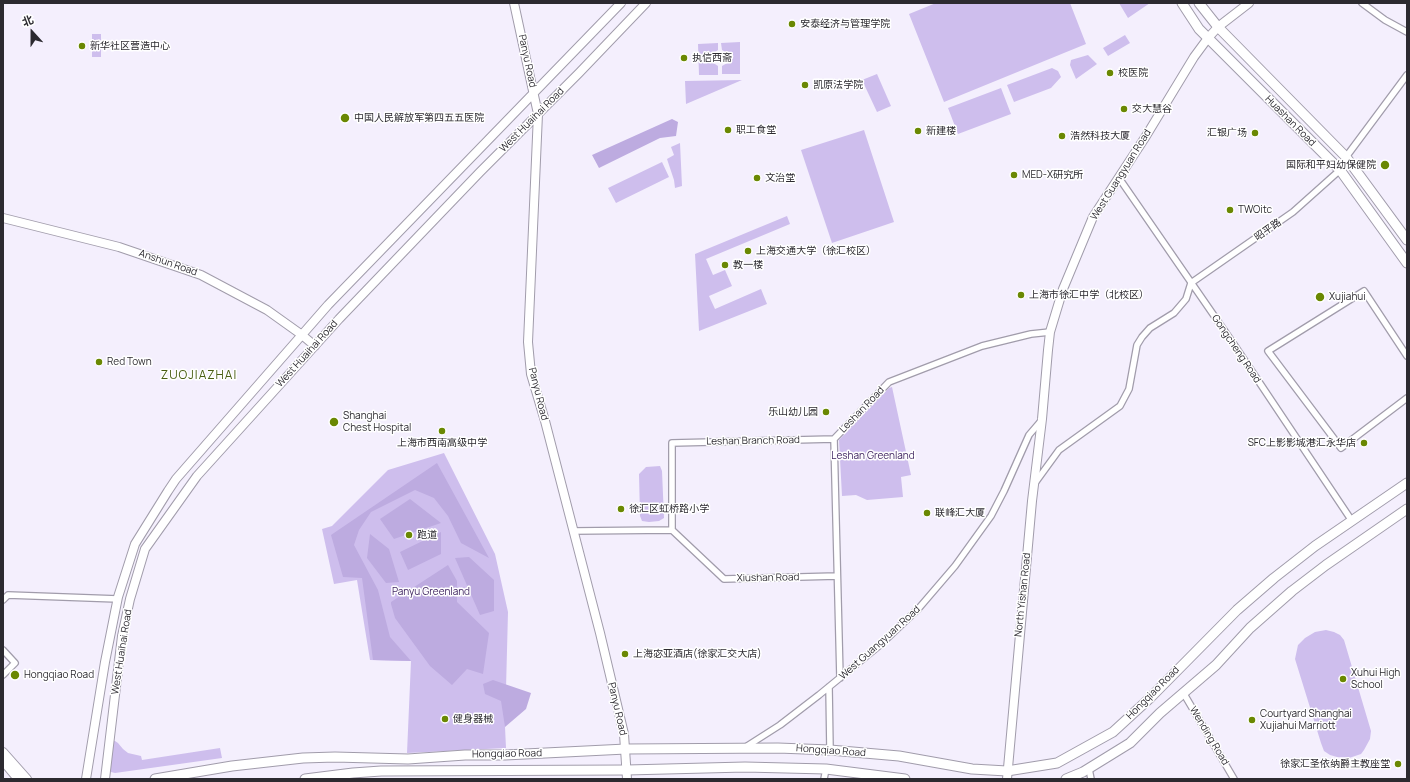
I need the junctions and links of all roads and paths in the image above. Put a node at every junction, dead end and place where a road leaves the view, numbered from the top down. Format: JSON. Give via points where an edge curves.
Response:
{"nodes":[{"id":1,"x":514,"y":3,"type":"edge"},
{"id":2,"x":622,"y":3,"type":"edge"},
{"id":3,"x":646,"y":3,"type":"edge"},
{"id":4,"x":1182,"y":3,"type":"edge"},
{"id":5,"x":1199,"y":3,"type":"edge"},
{"id":6,"x":1249,"y":3,"type":"edge"},
{"id":7,"x":1362,"y":3,"type":"edge"},
{"id":8,"x":1218,"y":27,"type":"junction"},
{"id":9,"x":1407,"y":32,"type":"edge"},
{"id":10,"x":1208,"y":38,"type":"junction"},
{"id":11,"x":1407,"y":75,"type":"edge"},
{"id":12,"x":534,"y":93,"type":"junction"},
{"id":13,"x":538,"y":114,"type":"junction"},
{"id":14,"x":1346,"y":157,"type":"junction"},
{"id":15,"x":1340,"y":170,"type":"junction"},
{"id":16,"x":1119,"y":178,"type":"junction"},
{"id":17,"x":3,"y":218,"type":"edge"},
{"id":18,"x":1407,"y":240,"type":"edge"},
{"id":19,"x":1407,"y":263,"type":"edge"},
{"id":20,"x":1191,"y":283,"type":"junction"},
{"id":21,"x":1050,"y":332,"type":"junction"},
{"id":22,"x":302,"y":335,"type":"junction"},
{"id":23,"x":315,"y":346,"type":"junction"},
{"id":24,"x":1407,"y":356,"type":"edge"},
{"id":25,"x":1407,"y":398,"type":"edge"},
{"id":26,"x":1042,"y":420,"type":"junction"},
{"id":27,"x":834,"y":439,"type":"junction"},
{"id":28,"x":1407,"y":483,"type":"edge"},
{"id":29,"x":1034,"y":484,"type":"junction"},
{"id":30,"x":1407,"y":509,"type":"edge"},
{"id":31,"x":1352,"y":520,"type":"junction"},
{"id":32,"x":672,"y":530,"type":"junction"},
{"id":33,"x":573,"y":531,"type":"junction"},
{"id":34,"x":838,"y":576,"type":"junction"},
{"id":35,"x":118,"y":599,"type":"junction"},
{"id":36,"x":3,"y":600,"type":"edge"},
{"id":37,"x":3,"y":650,"type":"edge"},
{"id":38,"x":3,"y":675,"type":"edge"},
{"id":39,"x":840,"y":678,"type":"junction"},
{"id":40,"x":829,"y":687,"type":"junction"},
{"id":41,"x":1184,"y":694,"type":"junction"},
{"id":42,"x":626,"y":749,"type":"junction"},
{"id":43,"x":742,"y":749,"type":"junction"},
{"id":44,"x":830,"y":750,"type":"junction"},
{"id":45,"x":3,"y":752,"type":"edge"},
{"id":46,"x":3,"y":761,"type":"edge"},
{"id":47,"x":1089,"y":768,"type":"junction"},
{"id":48,"x":826,"y":769,"type":"junction"},
{"id":49,"x":627,"y":774,"type":"edge"},
{"id":50,"x":1007,"y":775,"type":"edge"},
{"id":51,"x":18,"y":779,"type":"edge"},
{"id":52,"x":27,"y":779,"type":"edge"},
{"id":53,"x":86,"y":779,"type":"edge"},
{"id":54,"x":105,"y":779,"type":"edge"},
{"id":55,"x":155,"y":779,"type":"edge"},
{"id":56,"x":305,"y":779,"type":"edge"},
{"id":57,"x":824,"y":779,"type":"edge"},
{"id":58,"x":905,"y":779,"type":"edge"},
{"id":59,"x":1066,"y":779,"type":"edge"},
{"id":60,"x":1091,"y":779,"type":"edge"},
{"id":61,"x":1234,"y":779,"type":"edge"}],
"edges":[{"from":1,"to":12,"type":"street","name":"Panyu Road"},
{"from":2,"to":12,"type":"street","name":"West Huaihai Road"},
{"from":3,"to":13,"type":"street","name":"West Huaihai Road"},
{"from":4,"to":10,"type":"main road","name":"Huashan Road"},
{"from":5,"to":8,"type":"main road","name":"Huashan Road"},
{"from":6,"to":8,"type":"street","name":"West Guangyuan Road"},
{"from":7,"to":9,"type":"street"},
{"from":8,"to":10,"type":"street","name":"West Guangyuan Road"},
{"from":8,"to":14,"type":"main road","name":"Huashan Road"},
{"from":10,"to":15,"type":"main road","name":"Huashan Road"},
{"from":10,"to":16,"type":"street","name":"West Guangyuan Road"},
{"from":11,"to":14,"type":"street"},
{"from":12,"to":13,"type":"street","name":"Panyu Road"},
{"from":12,"to":22,"type":"street","name":"West Huaihai Road"},
{"from":13,"to":23,"type":"street","name":"West Huaihai Road"},
{"from":13,"to":33,"type":"street","name":"Panyu Road","via":[[528,342],[531,374]]},
{"from":14,"to":18,"type":"main road","name":"Huashan Road"},
{"from":15,"to":19,"type":"main road","name":"Huashan Road"},
{"from":15,"to":20,"type":"street","name":"昭平路","via":[[1293,212]]},
{"from":16,"to":20,"type":"street","name":"Gongcheng Road"},
{"from":16,"to":21,"type":"street","name":"West Guangyuan Road","via":[[1093,217],[1084,237],[1063,289]]},
{"from":17,"to":22,"type":"street","name":"Anshun Road","via":[[119,247],[201,275],[267,310]]},
{"from":20,"to":29,"type":"street","via":[[1186,299],[1174,313],[1150,328],[1142,337],[1129,389],[1120,406],[1059,450]]},
{"from":20,"to":31,"type":"street","name":"Gongcheng Road"},
{"from":21,"to":26,"type":"street","name":"West Guangyuan Road"},
{"from":21,"to":27,"type":"street","name":"Leshan Road","via":[[982,346],[889,382]]},
{"from":22,"to":23,"type":"street","name":"Anshun Road"},
{"from":22,"to":35,"type":"street","name":"West Huaihai Road","via":[[176,479],[135,544]]},
{"from":23,"to":54,"type":"street","name":"West Huaihai Road","via":[[197,476],[145,549],[122,636]]},
{"from":24,"to":25,"type":"street","via":[[1364,291],[1268,351],[1341,448]]},
{"from":26,"to":29,"type":"street","name":"North Yishan Road"},
{"from":26,"to":39,"type":"street","name":"West Guangyuan Road","via":[[1029,435],[991,516],[956,566],[904,624]]},
{"from":27,"to":32,"type":"street","name":"Leshan Branch Road","via":[[672,443]]},
{"from":27,"to":34,"type":"street","name":"Leshan Road"},
{"from":28,"to":31,"type":"main road","name":"Hongqiao Road"},
{"from":29,"to":50,"type":"street","name":"North Yishan Road"},
{"from":30,"to":41,"type":"main road","name":"Hongqiao Road","via":[[1292,591],[1250,628],[1216,665]]},
{"from":31,"to":50,"type":"main road","name":"Hongqiao Road","via":[[1274,578],[1242,606],[1113,732],[1057,763]]},
{"from":32,"to":33,"type":"street"},
{"from":32,"to":34,"type":"street","name":"Xiushan Road","via":[[724,579]]},
{"from":33,"to":42,"type":"street","name":"Panyu Road","via":[[600,633]]},
{"from":34,"to":39,"type":"street","name":"Leshan Road"},
{"from":35,"to":36,"type":"street","via":[[8,595]]},
{"from":35,"to":53,"type":"street","name":"West Huaihai Road"},
{"from":37,"to":38,"type":"street","via":[[15,663]]},
{"from":39,"to":40,"type":"street","name":"West Guangyuan Road"},
{"from":40,"to":43,"type":"street","name":"West Guangyuan Road","via":[[780,725]]},
{"from":40,"to":44,"type":"street"},
{"from":41,"to":47,"type":"main road","name":"Hongqiao Road","via":[[1160,713],[1130,743]]},
{"from":41,"to":61,"type":"street","name":"Wending Road"},
{"from":42,"to":43,"type":"main road","name":"Hongqiao Road"},
{"from":42,"to":49,"type":"street","name":"Panyu Road"},
{"from":42,"to":55,"type":"main road","name":"Hongqiao Road","via":[[408,759],[303,758],[232,766]]},
{"from":43,"to":44,"type":"main road","name":"Hongqiao Road"},
{"from":44,"to":50,"type":"main road","name":"Hongqiao Road","via":[[899,756]]},
{"from":45,"to":52,"type":"street"},
{"from":46,"to":51,"type":"street"},
{"from":47,"to":59,"type":"main road","name":"Hongqiao Road"},
{"from":47,"to":60,"type":"street"},
{"from":48,"to":49,"type":"main road","name":"Hongqiao Road","via":[[745,767]]},
{"from":48,"to":57,"type":"street"},
{"from":48,"to":58,"type":"main road","name":"Hongqiao Road"},
{"from":49,"to":56,"type":"main road","name":"Hongqiao Road","via":[[380,771]]}]}
